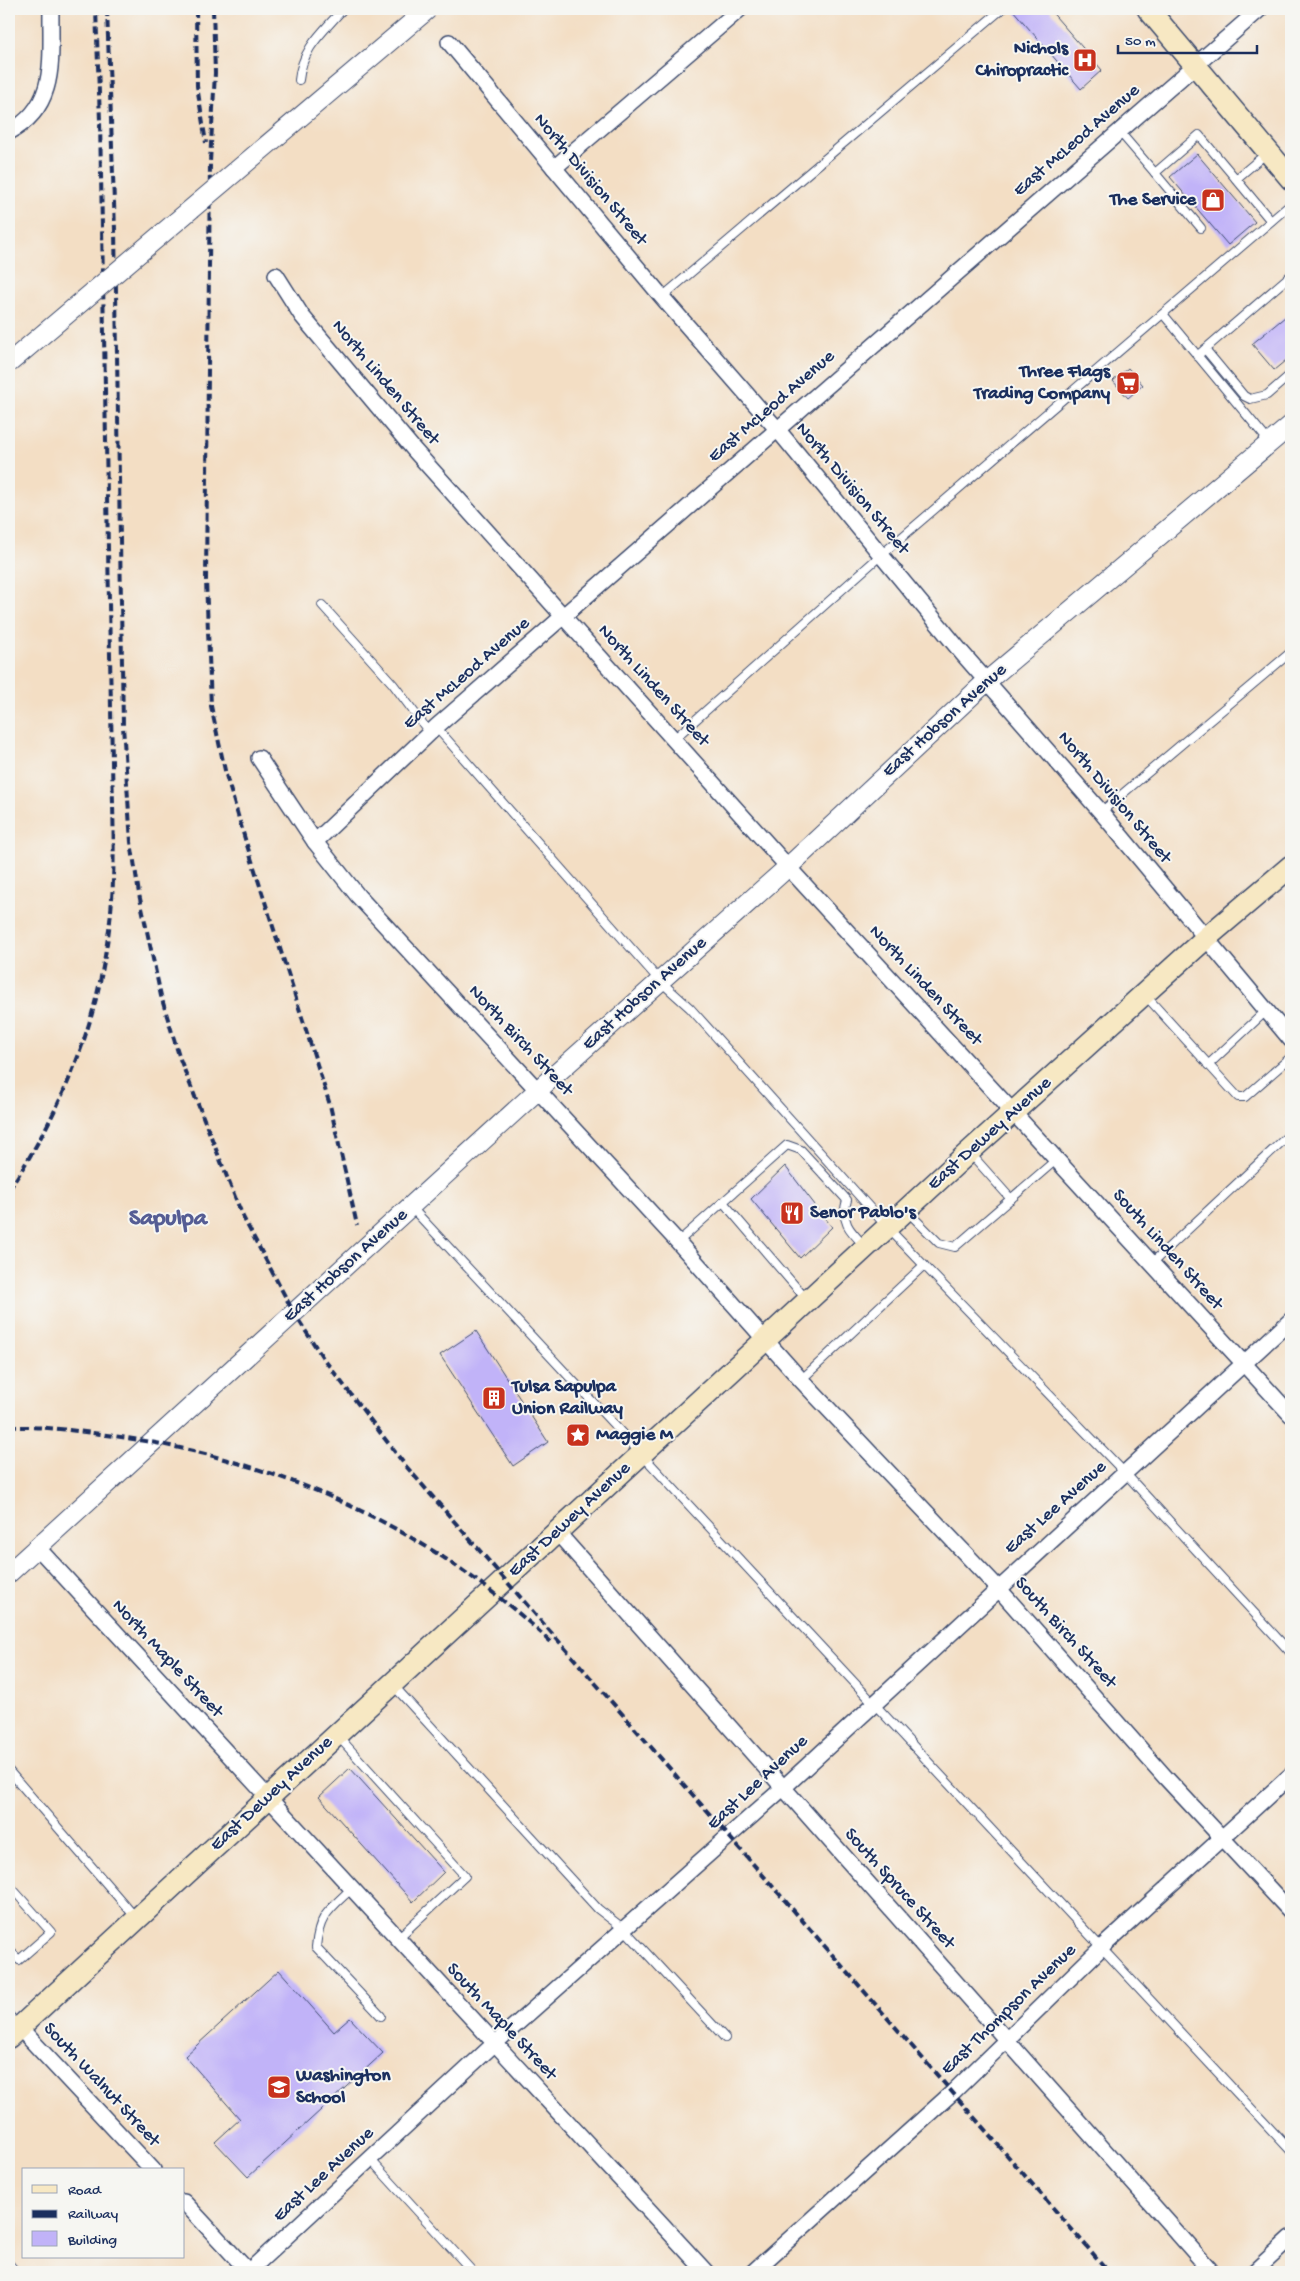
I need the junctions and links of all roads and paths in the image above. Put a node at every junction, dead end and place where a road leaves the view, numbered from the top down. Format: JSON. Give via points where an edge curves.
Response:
{"nodes":[{"id":1,"x":51,"y":9,"type":"edge"},
{"id":2,"x":343,"y":9,"type":"edge"},
{"id":3,"x":428,"y":9,"type":"edge"},
{"id":4,"x":740,"y":9,"type":"edge"},
{"id":5,"x":1002,"y":9,"type":"edge"},
{"id":6,"x":1148,"y":9,"type":"edge"},
{"id":7,"x":1260,"y":9,"type":"edge"},
{"id":8,"x":449,"y":42,"type":"dead end"},
{"id":9,"x":1195,"y":64,"type":"junction"},
{"id":10,"x":299,"y":80,"type":"dead end"},
{"id":11,"x":1119,"y":130,"type":"junction"},
{"id":12,"x":9,"y":132,"type":"edge"},
{"id":13,"x":1268,"y":152,"type":"junction"},
{"id":14,"x":554,"y":168,"type":"junction"},
{"id":15,"x":1155,"y":173,"type":"junction"},
{"id":16,"x":1236,"y":179,"type":"junction"},
{"id":17,"x":1291,"y":179,"type":"edge"},
{"id":18,"x":1291,"y":204,"type":"edge"},
{"id":19,"x":1271,"y":221,"type":"junction"},
{"id":20,"x":1201,"y":228,"type":"dead end"},
{"id":21,"x":276,"y":275,"type":"dead end"},
{"id":22,"x":1291,"y":275,"type":"edge"},
{"id":23,"x":662,"y":297,"type":"junction"},
{"id":24,"x":1163,"y":314,"type":"junction"},
{"id":25,"x":1205,"y":349,"type":"junction"},
{"id":26,"x":1197,"y":356,"type":"junction"},
{"id":27,"x":9,"y":363,"type":"edge"},
{"id":28,"x":1291,"y":374,"type":"edge"},
{"id":29,"x":1291,"y":425,"type":"edge"},
{"id":30,"x":777,"y":429,"type":"junction"},
{"id":31,"x":1270,"y":443,"type":"junction"},
{"id":32,"x":882,"y":555,"type":"junction"},
{"id":33,"x":322,"y":605,"type":"dead end"},
{"id":34,"x":564,"y":616,"type":"junction"},
{"id":35,"x":1291,"y":652,"type":"edge"},
{"id":36,"x":987,"y":681,"type":"junction"},
{"id":37,"x":433,"y":729,"type":"junction"},
{"id":38,"x":674,"y":739,"type":"junction"},
{"id":39,"x":259,"y":758,"type":"dead end"},
{"id":40,"x":1101,"y":812,"type":"junction"},
{"id":41,"x":315,"y":842,"type":"junction"},
{"id":42,"x":1291,"y":866,"type":"edge"},
{"id":43,"x":788,"y":867,"type":"junction"},
{"id":44,"x":1206,"y":938,"type":"junction"},
{"id":45,"x":660,"y":981,"type":"junction"},
{"id":46,"x":1144,"y":994,"type":"junction"},
{"id":47,"x":1266,"y":1010,"type":"junction"},
{"id":48,"x":1291,"y":1040,"type":"edge"},
{"id":49,"x":1291,"y":1057,"type":"edge"},
{"id":50,"x":1208,"y":1065,"type":"junction"},
{"id":51,"x":538,"y":1090,"type":"junction"},
{"id":52,"x":1014,"y":1112,"type":"junction"},
{"id":53,"x":1291,"y":1133,"type":"edge"},
{"id":54,"x":970,"y":1152,"type":"junction"},
{"id":55,"x":1056,"y":1158,"type":"junction"},
{"id":56,"x":1011,"y":1199,"type":"junction"},
{"id":57,"x":723,"y":1202,"type":"junction"},
{"id":58,"x":411,"y":1206,"type":"junction"},
{"id":59,"x":906,"y":1211,"type":"junction"},
{"id":60,"x":888,"y":1228,"type":"junction"},
{"id":61,"x":678,"y":1242,"type":"junction"},
{"id":62,"x":866,"y":1248,"type":"junction"},
{"id":63,"x":1152,"y":1263,"type":"junction"},
{"id":64,"x":924,"y":1265,"type":"junction"},
{"id":65,"x":808,"y":1301,"type":"junction"},
{"id":66,"x":1291,"y":1320,"type":"edge"},
{"id":67,"x":765,"y":1341,"type":"junction"},
{"id":68,"x":1244,"y":1364,"type":"junction"},
{"id":69,"x":801,"y":1380,"type":"junction"},
{"id":70,"x":1291,"y":1415,"type":"edge"},
{"id":71,"x":642,"y":1454,"type":"junction"},
{"id":72,"x":1125,"y":1473,"type":"junction"},
{"id":73,"x":557,"y":1532,"type":"junction"},
{"id":74,"x":37,"y":1547,"type":"junction"},
{"id":75,"x":9,"y":1573,"type":"edge"},
{"id":76,"x":998,"y":1588,"type":"junction"},
{"id":77,"x":1291,"y":1653,"type":"edge"},
{"id":78,"x":392,"y":1684,"type":"junction"},
{"id":79,"x":872,"y":1704,"type":"junction"},
{"id":80,"x":337,"y":1735,"type":"junction"},
{"id":81,"x":9,"y":1771,"type":"edge"},
{"id":82,"x":1291,"y":1775,"type":"edge"},
{"id":83,"x":782,"y":1789,"type":"junction"},
{"id":84,"x":268,"y":1798,"type":"junction"},
{"id":85,"x":1224,"y":1838,"type":"junction"},
{"id":86,"x":9,"y":1885,"type":"edge"},
{"id":87,"x":351,"y":1889,"type":"junction"},
{"id":88,"x":1291,"y":1912,"type":"edge"},
{"id":89,"x":137,"y":1919,"type":"junction"},
{"id":90,"x":624,"y":1929,"type":"junction"},
{"id":91,"x":397,"y":1939,"type":"junction"},
{"id":92,"x":1101,"y":1948,"type":"junction"},
{"id":93,"x":9,"y":1950,"type":"edge"},
{"id":94,"x":381,"y":2016,"type":"dead end"},
{"id":95,"x":12,"y":2027,"type":"edge"},
{"id":96,"x":725,"y":2038,"type":"dead end"},
{"id":97,"x":1007,"y":2041,"type":"junction"},
{"id":98,"x":494,"y":2044,"type":"junction"},
{"id":99,"x":1291,"y":2151,"type":"edge"},
{"id":100,"x":370,"y":2159,"type":"junction"},
{"id":101,"x":151,"y":2168,"type":"edge"},
{"id":102,"x":185,"y":2203,"type":"edge"},
{"id":103,"x":1291,"y":2238,"type":"edge"},
{"id":104,"x":9,"y":2264,"type":"edge"},
{"id":105,"x":16,"y":2272,"type":"edge"},
{"id":106,"x":249,"y":2272,"type":"edge"},
{"id":107,"x":473,"y":2272,"type":"edge"},
{"id":108,"x":706,"y":2272,"type":"edge"},
{"id":109,"x":753,"y":2272,"type":"edge"},
{"id":110,"x":1212,"y":2272,"type":"edge"},
{"id":111,"x":1254,"y":2272,"type":"edge"}],
"edges":[{"from":1,"to":12,"type":"street","via":[[50,81],[32,116]]},
{"from":2,"to":10,"type":"lane","via":[[312,43],[301,62]]},
{"from":3,"to":27,"type":"street","bridge":true},
{"from":4,"to":14,"type":"street"},
{"from":5,"to":23,"type":"lane"},
{"from":6,"to":9,"type":"main road"},
{"from":7,"to":9,"type":"street","name":"East McLeod Avenue"},
{"from":8,"to":14,"type":"street","name":"North Division Street"},
{"from":9,"to":11,"type":"street","name":"East McLeod Avenue"},
{"from":9,"to":13,"type":"main road"},
{"from":11,"to":15,"type":"lane"},
{"from":11,"to":30,"type":"street","name":"East McLeod Avenue"},
{"from":13,"to":16,"type":"lane"},
{"from":13,"to":17,"type":"main road"},
{"from":14,"to":23,"type":"street","name":"North Division Street"},
{"from":15,"to":16,"type":"lane","via":[[1199,135]]},
{"from":15,"to":20,"type":"lane"},
{"from":16,"to":19,"type":"lane"},
{"from":18,"to":19,"type":"lane"},
{"from":19,"to":24,"type":"lane"},
{"from":21,"to":34,"type":"street","name":"North Linden Street","via":[[302,316],[408,444]]},
{"from":22,"to":25,"type":"lane"},
{"from":23,"to":30,"type":"street","name":"North Division Street"},
{"from":24,"to":26,"type":"lane"},
{"from":24,"to":32,"type":"lane"},
{"from":25,"to":26,"type":"lane"},
{"from":25,"to":28,"type":"lane","via":[[1250,399],[1266,395]]},
{"from":26,"to":31,"type":"lane"},
{"from":29,"to":31,"type":"street","name":"East Hobson Avenue"},
{"from":30,"to":32,"type":"street","name":"North Division Street"},
{"from":30,"to":34,"type":"street","name":"East McLeod Avenue"},
{"from":31,"to":36,"type":"street","name":"East Hobson Avenue"},
{"from":32,"to":36,"type":"street","name":"North Division Street"},
{"from":32,"to":38,"type":"lane"},
{"from":33,"to":37,"type":"lane"},
{"from":34,"to":37,"type":"street","name":"East McLeod Avenue"},
{"from":34,"to":38,"type":"street","name":"North Linden Street"},
{"from":35,"to":40,"type":"lane"},
{"from":36,"to":40,"type":"street","name":"North Division Street"},
{"from":36,"to":43,"type":"street","name":"East Hobson Avenue"},
{"from":37,"to":41,"type":"street","name":"East McLeod Avenue"},
{"from":37,"to":45,"type":"lane"},
{"from":38,"to":43,"type":"street","name":"North Linden Street"},
{"from":39,"to":41,"type":"street","name":"North Birch Street"},
{"from":40,"to":44,"type":"street","name":"North Division Street"},
{"from":41,"to":51,"type":"street","name":"North Birch Street","via":[[358,896]]},
{"from":42,"to":44,"type":"main road","name":"East Dewey Avenue"},
{"from":43,"to":45,"type":"street","name":"East Hobson Avenue"},
{"from":43,"to":52,"type":"street","name":"North Linden Street"},
{"from":44,"to":46,"type":"main road","name":"East Dewey Avenue"},
{"from":44,"to":47,"type":"street","name":"North Division Street"},
{"from":45,"to":51,"type":"street","name":"East Hobson Avenue"},
{"from":45,"to":60,"type":"lane","via":[[696,1015]]},
{"from":46,"to":50,"type":"lane"},
{"from":46,"to":52,"type":"main road","name":"East Dewey Avenue"},
{"from":47,"to":48,"type":"street","name":"North Division Street"},
{"from":47,"to":50,"type":"lane"},
{"from":49,"to":50,"type":"lane","via":[[1245,1096],[1238,1097]]},
{"from":51,"to":58,"type":"street","name":"East Hobson Avenue"},
{"from":51,"to":61,"type":"street","name":"North Birch Street"},
{"from":52,"to":54,"type":"main road","name":"East Dewey Avenue"},
{"from":52,"to":55,"type":"street","name":"South Linden Street"},
{"from":53,"to":63,"type":"lane"},
{"from":54,"to":56,"type":"lane"},
{"from":54,"to":59,"type":"main road","name":"East Dewey Avenue"},
{"from":55,"to":56,"type":"lane"},
{"from":55,"to":63,"type":"street","name":"South Linden Street"},
{"from":56,"to":59,"type":"lane","via":[[955,1247],[939,1243]]},
{"from":57,"to":61,"type":"lane"},
{"from":57,"to":62,"type":"lane","via":[[787,1145],[801,1150],[847,1200],[844,1209],[846,1226]]},
{"from":57,"to":65,"type":"lane"},
{"from":58,"to":71,"type":"lane"},
{"from":58,"to":74,"type":"street","name":"East Hobson Avenue"},
{"from":59,"to":60,"type":"main road","name":"East Dewey Avenue"},
{"from":60,"to":62,"type":"main road","name":"East Dewey Avenue"},
{"from":60,"to":64,"type":"lane"},
{"from":61,"to":67,"type":"street","name":"North Birch Street"},
{"from":62,"to":65,"type":"main road","name":"East Dewey Avenue"},
{"from":63,"to":68,"type":"street","name":"South Linden Street"},
{"from":64,"to":69,"type":"lane"},
{"from":64,"to":72,"type":"lane"},
{"from":65,"to":67,"type":"main road","name":"East Dewey Avenue"},
{"from":66,"to":68,"type":"street","name":"East Lee Avenue"},
{"from":67,"to":69,"type":"street","name":"South Birch Street"},
{"from":67,"to":71,"type":"main road","name":"East Dewey Avenue"},
{"from":68,"to":70,"type":"street","name":"South Linden Street"},
{"from":68,"to":72,"type":"street","name":"East Lee Avenue"},
{"from":69,"to":76,"type":"street","name":"South Birch Street"},
{"from":71,"to":73,"type":"main road","name":"East Dewey Avenue"},
{"from":71,"to":79,"type":"lane"},
{"from":72,"to":76,"type":"street","name":"East Lee Avenue"},
{"from":72,"to":77,"type":"lane"},
{"from":73,"to":78,"type":"main road","name":"East Dewey Avenue"},
{"from":73,"to":83,"type":"street","name":"South Spruce Street"},
{"from":74,"to":75,"type":"street","name":"East Hobson Avenue"},
{"from":74,"to":84,"type":"street","name":"North Maple Street"},
{"from":76,"to":79,"type":"street","name":"East Lee Avenue"},
{"from":76,"to":85,"type":"street","name":"South Birch Street","via":[[1166,1778]]},
{"from":78,"to":80,"type":"main road","name":"East Dewey Avenue"},
{"from":78,"to":90,"type":"lane","via":[[598,1908]]},
{"from":79,"to":83,"type":"street","name":"East Lee Avenue"},
{"from":79,"to":92,"type":"lane"},
{"from":80,"to":84,"type":"main road","name":"East Dewey Avenue"},
{"from":80,"to":91,"type":"lane","via":[[465,1876]]},
{"from":81,"to":89,"type":"lane"},
{"from":82,"to":85,"type":"street","name":"East Thompson Avenue"},
{"from":83,"to":90,"type":"street","name":"East Lee Avenue"},
{"from":83,"to":97,"type":"street","name":"South Spruce Street"},
{"from":84,"to":87,"type":"street","name":"South Maple Street"},
{"from":84,"to":89,"type":"main road","name":"East Dewey Avenue"},
{"from":85,"to":88,"type":"street","name":"South Birch Street"},
{"from":85,"to":92,"type":"street","name":"East Thompson Avenue"},
{"from":86,"to":93,"type":"lane","via":[[50,1932],[19,1960]]},
{"from":87,"to":91,"type":"street","name":"South Maple Street"},
{"from":87,"to":94,"type":"lane","via":[[322,1918],[316,1947]]},
{"from":89,"to":95,"type":"main road","name":"East Dewey Avenue"},
{"from":90,"to":96,"type":"lane"},
{"from":90,"to":98,"type":"street","name":"East Lee Avenue"},
{"from":91,"to":98,"type":"street","name":"South Maple Street"},
{"from":92,"to":97,"type":"street","name":"East Thompson Avenue"},
{"from":92,"to":99,"type":"lane"},
{"from":95,"to":101,"type":"street","name":"South Walnut Street"},
{"from":97,"to":109,"type":"street","name":"East Thompson Avenue"},
{"from":97,"to":110,"type":"street","name":"South Spruce Street"},
{"from":98,"to":100,"type":"street","name":"East Lee Avenue"},
{"from":98,"to":108,"type":"street","name":"South Maple Street"},
{"from":100,"to":106,"type":"street","name":"East Lee Avenue"},
{"from":100,"to":107,"type":"lane"},
{"from":102,"to":106,"type":"street"},
{"from":103,"to":111,"type":"street"},
{"from":104,"to":105,"type":"lane"}]}
